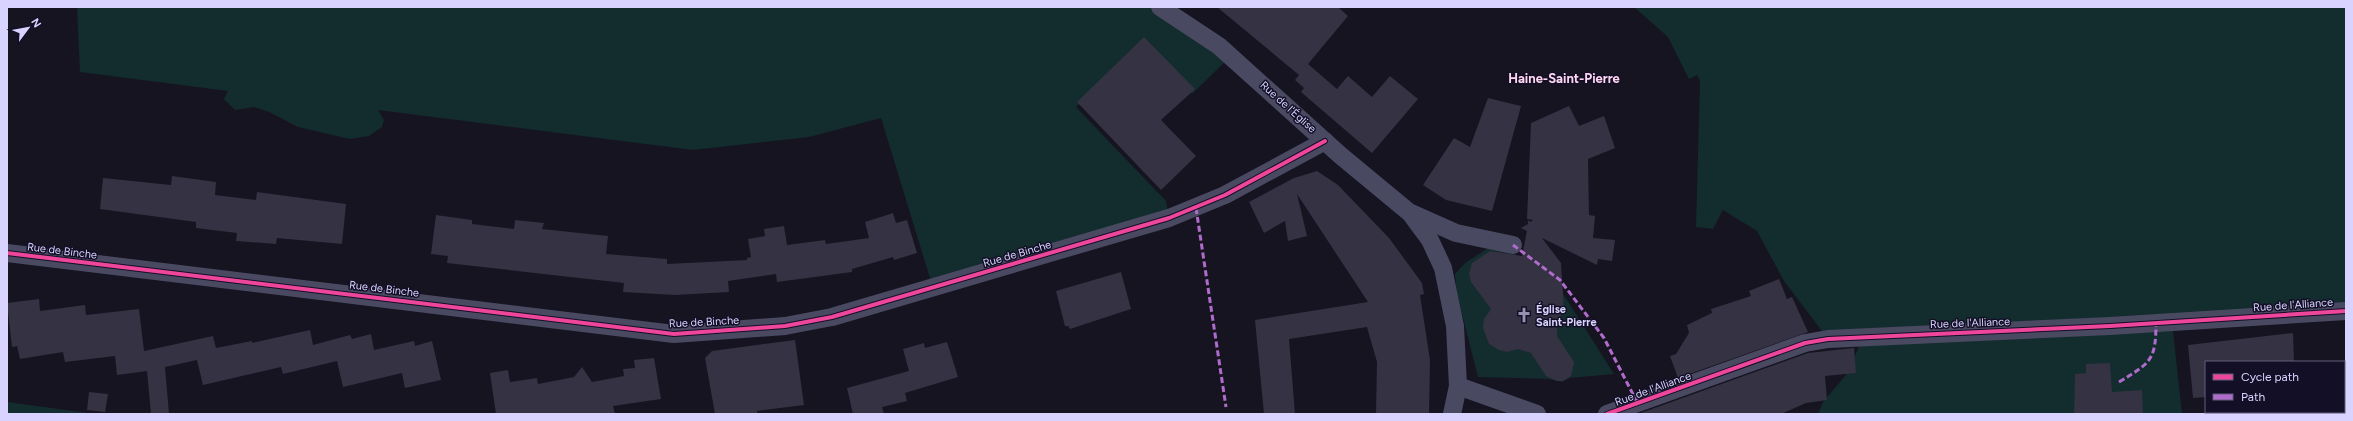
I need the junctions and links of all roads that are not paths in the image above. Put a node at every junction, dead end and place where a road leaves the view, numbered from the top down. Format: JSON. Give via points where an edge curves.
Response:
{"nodes":[{"id":1,"x":1160,"y":7,"type":"edge"},
{"id":2,"x":1325,"y":141,"type":"junction"},
{"id":3,"x":1410,"y":213,"type":"junction"},
{"id":4,"x":1513,"y":245,"type":"dead end"},
{"id":5,"x":7,"y":253,"type":"edge"},
{"id":6,"x":2346,"y":311,"type":"edge"},
{"id":7,"x":1458,"y":386,"type":"junction"},
{"id":8,"x":1452,"y":414,"type":"edge"},
{"id":9,"x":1537,"y":414,"type":"edge"},
{"id":10,"x":1607,"y":414,"type":"edge"}],
"edges":[{"from":1,"to":2,"type":"street","name":"Rue de l'Église","via":[[1219,46]]},
{"from":2,"to":3,"type":"street","name":"Rue de l'Église"},
{"from":2,"to":5,"type":"street","name":"Rue de Binche","via":[[1232,192],[1169,218],[832,318],[785,326],[674,334]]},
{"from":3,"to":4,"type":"street","name":"Rue de l'Église","via":[[1456,234]]},
{"from":3,"to":7,"type":"street","name":"Rue de l'Église","via":[[1430,240],[1443,268],[1455,326]]},
{"from":6,"to":10,"type":"street","name":"Rue de l'Alliance","via":[[1828,339],[1805,343]]},
{"from":7,"to":8,"type":"street","name":"Rue de l'Église"},
{"from":7,"to":9,"type":"street"}]}
